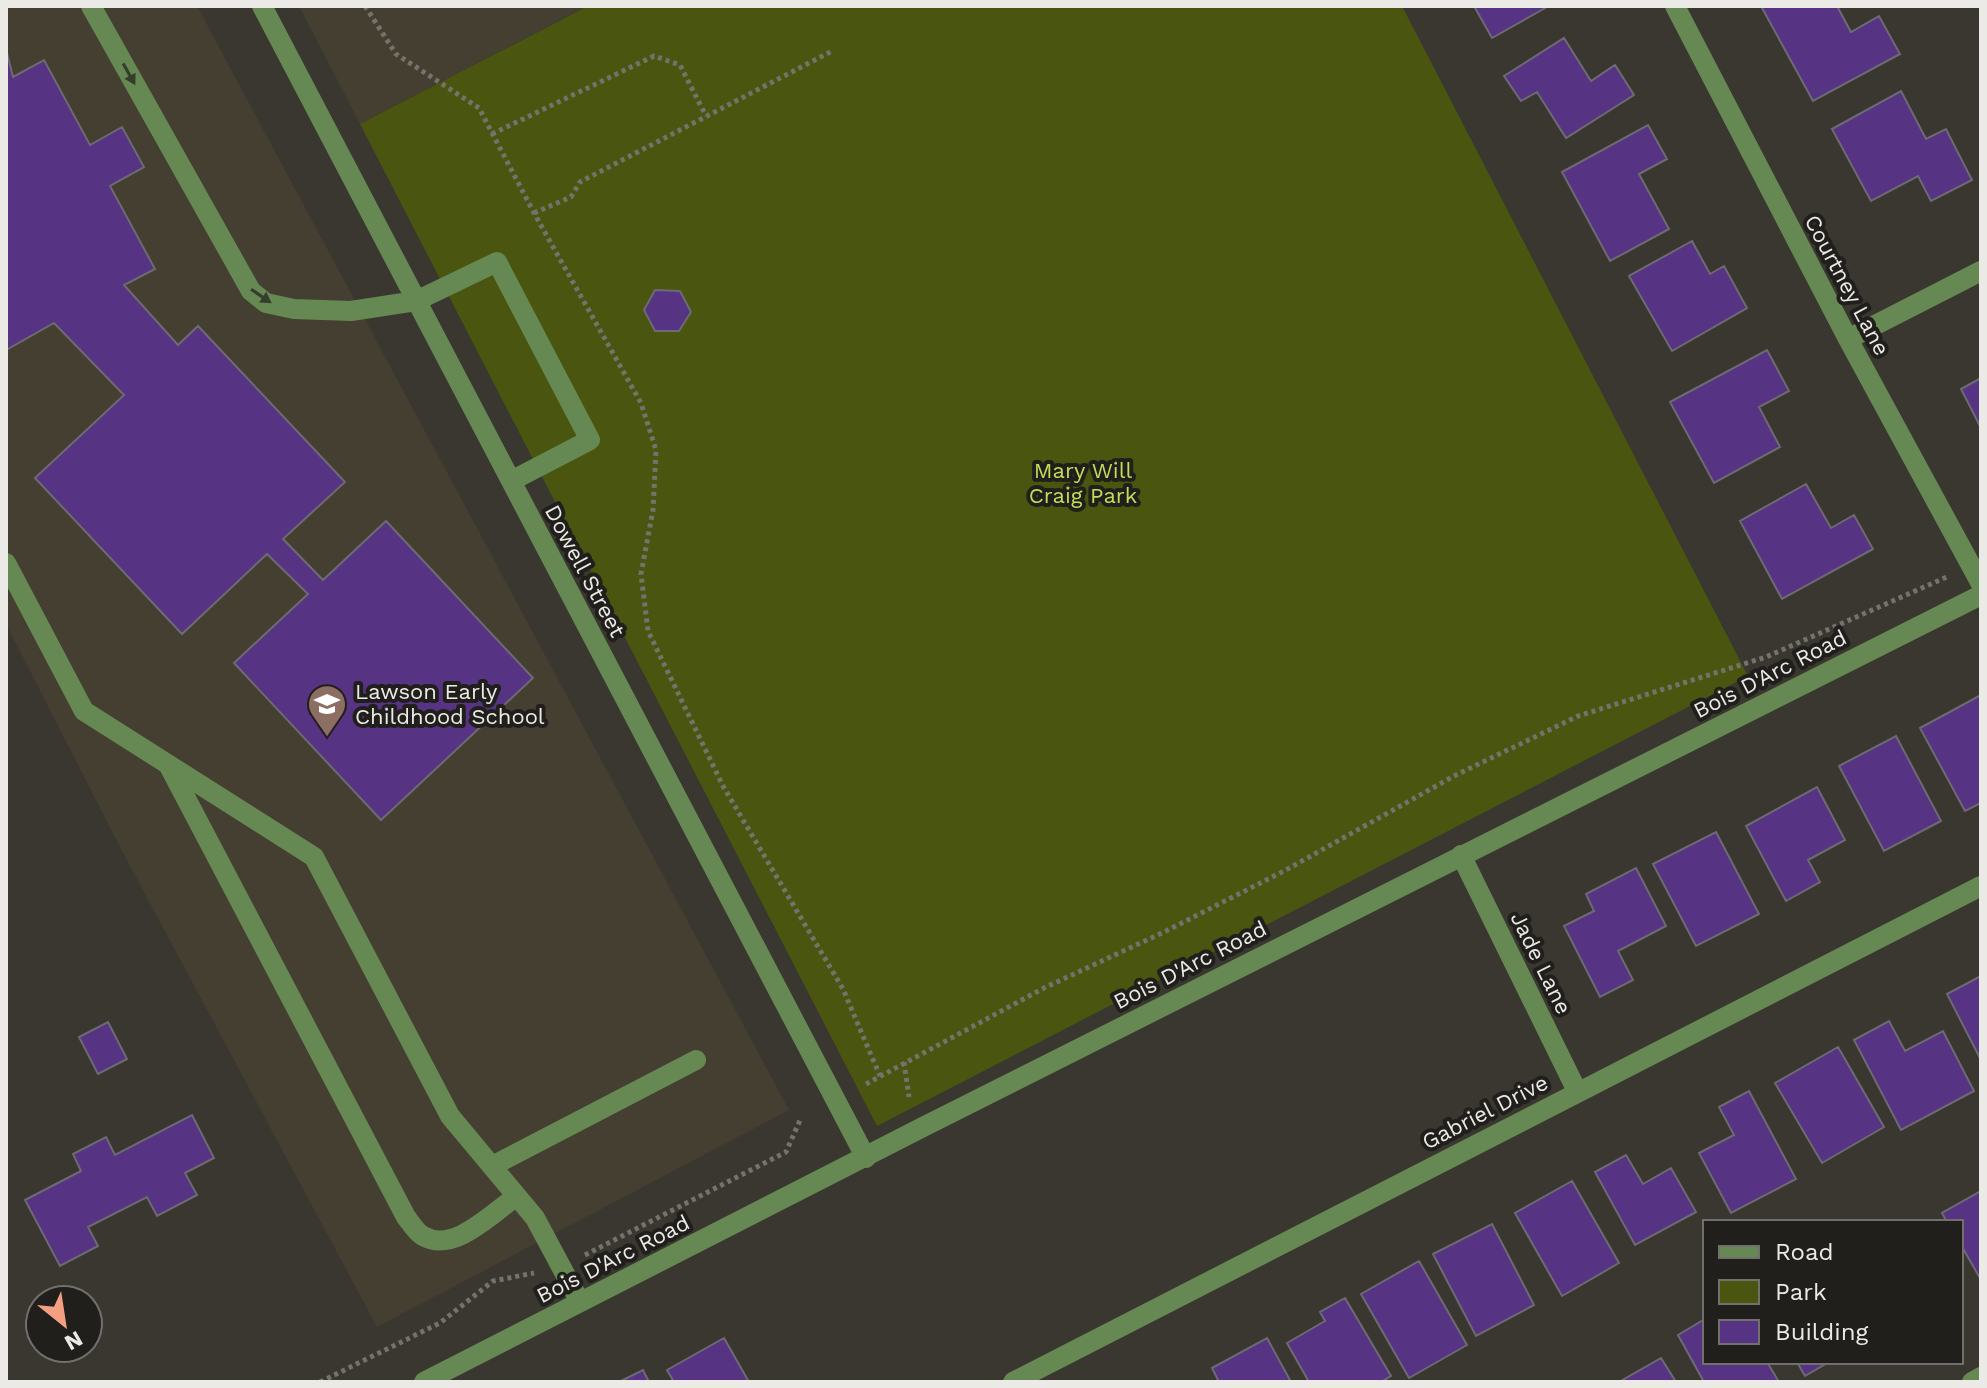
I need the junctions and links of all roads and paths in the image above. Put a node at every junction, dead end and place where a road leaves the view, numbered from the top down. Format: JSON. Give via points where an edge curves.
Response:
{"nodes":[{"id":1,"x":91,"y":6,"type":"edge"},
{"id":2,"x":365,"y":6,"type":"edge"},
{"id":3,"x":1675,"y":6,"type":"edge"},
{"id":4,"x":264,"y":7,"type":"edge"},
{"id":5,"x":834,"y":50,"type":"dead end"},
{"id":6,"x":706,"y":116,"type":"junction"},
{"id":7,"x":492,"y":134,"type":"junction"},
{"id":8,"x":534,"y":213,"type":"junction"},
{"id":9,"x":1981,"y":271,"type":"edge"},
{"id":10,"x":416,"y":301,"type":"junction"},
{"id":11,"x":1848,"y":339,"type":"junction"},
{"id":12,"x":511,"y":481,"type":"junction"},
{"id":13,"x":6,"y":563,"type":"edge"},
{"id":14,"x":1976,"y":575,"type":"edge"},
{"id":15,"x":1981,"y":595,"type":"edge"},
{"id":16,"x":169,"y":765,"type":"junction"},
{"id":17,"x":1461,"y":855,"type":"junction"},
{"id":18,"x":1981,"y":886,"type":"edge"},
{"id":19,"x":696,"y":1060,"type":"dead end"},
{"id":20,"x":904,"y":1062,"type":"junction"},
{"id":21,"x":880,"y":1076,"type":"junction"},
{"id":22,"x":866,"y":1084,"type":"dead end"},
{"id":23,"x":1577,"y":1091,"type":"junction"},
{"id":24,"x":909,"y":1097,"type":"dead end"},
{"id":25,"x":866,"y":1158,"type":"junction"},
{"id":26,"x":492,"y":1166,"type":"junction"},
{"id":27,"x":517,"y":1196,"type":"junction"},
{"id":28,"x":580,"y":1302,"type":"junction"},
{"id":29,"x":462,"y":1373,"type":"edge"},
{"id":30,"x":1981,"y":1377,"type":"edge"},
{"id":31,"x":424,"y":1382,"type":"edge"},
{"id":32,"x":1013,"y":1382,"type":"edge"},
{"id":33,"x":1972,"y":1382,"type":"edge"}],
"edges":[{"from":1,"to":10,"type":"street","one_way":true,"via":[[251,291],[266,303],[294,309],[351,311]]},
{"from":2,"to":7,"type":"path","via":[[396,54],[479,108]]},
{"from":3,"to":11,"type":"street","name":"Courtney Lane"},
{"from":4,"to":10,"type":"street","name":"Dowell Street"},
{"from":5,"to":6,"type":"path"},
{"from":6,"to":7,"type":"path","via":[[680,65],[654,56]]},
{"from":6,"to":8,"type":"path","via":[[580,182],[571,197]]},
{"from":7,"to":8,"type":"path"},
{"from":8,"to":21,"type":"path","via":[[641,403],[656,450],[653,510],[641,574],[648,631],[723,786],[843,989]]},
{"from":9,"to":11,"type":"street"},
{"from":10,"to":12,"type":"street","name":"Dowell Street"},
{"from":10,"to":12,"type":"street","via":[[497,262],[512,290],[590,440]]},
{"from":11,"to":14,"type":"street","name":"Courtney Lane"},
{"from":12,"to":25,"type":"street","name":"Dowell Street"},
{"from":13,"to":16,"type":"street","via":[[84,711]]},
{"from":14,"to":20,"type":"path","via":[[1766,657],[1578,716]]},
{"from":15,"to":17,"type":"street","name":"Bois D'Arc Road"},
{"from":16,"to":26,"type":"street","via":[[314,857],[450,1116]]},
{"from":16,"to":27,"type":"street","via":[[406,1217],[421,1235],[441,1243],[462,1236]]},
{"from":17,"to":23,"type":"street","name":"Jade Lane"},
{"from":17,"to":25,"type":"street","name":"Bois D'Arc Road"},
{"from":18,"to":23,"type":"street","name":"Gabriel Drive"},
{"from":19,"to":26,"type":"street"},
{"from":20,"to":21,"type":"path"},
{"from":20,"to":24,"type":"path"},
{"from":21,"to":22,"type":"path"},
{"from":23,"to":32,"type":"street","name":"Gabriel Drive"},
{"from":25,"to":28,"type":"street","name":"Bois D'Arc Road"},
{"from":26,"to":27,"type":"street"},
{"from":27,"to":28,"type":"street","via":[[535,1218]]},
{"from":28,"to":29,"type":"street","name":"Bois D'Arc Road"},
{"from":29,"to":31,"type":"street","name":"Bois D'Arc Road"},
{"from":30,"to":33,"type":"street"}]}
